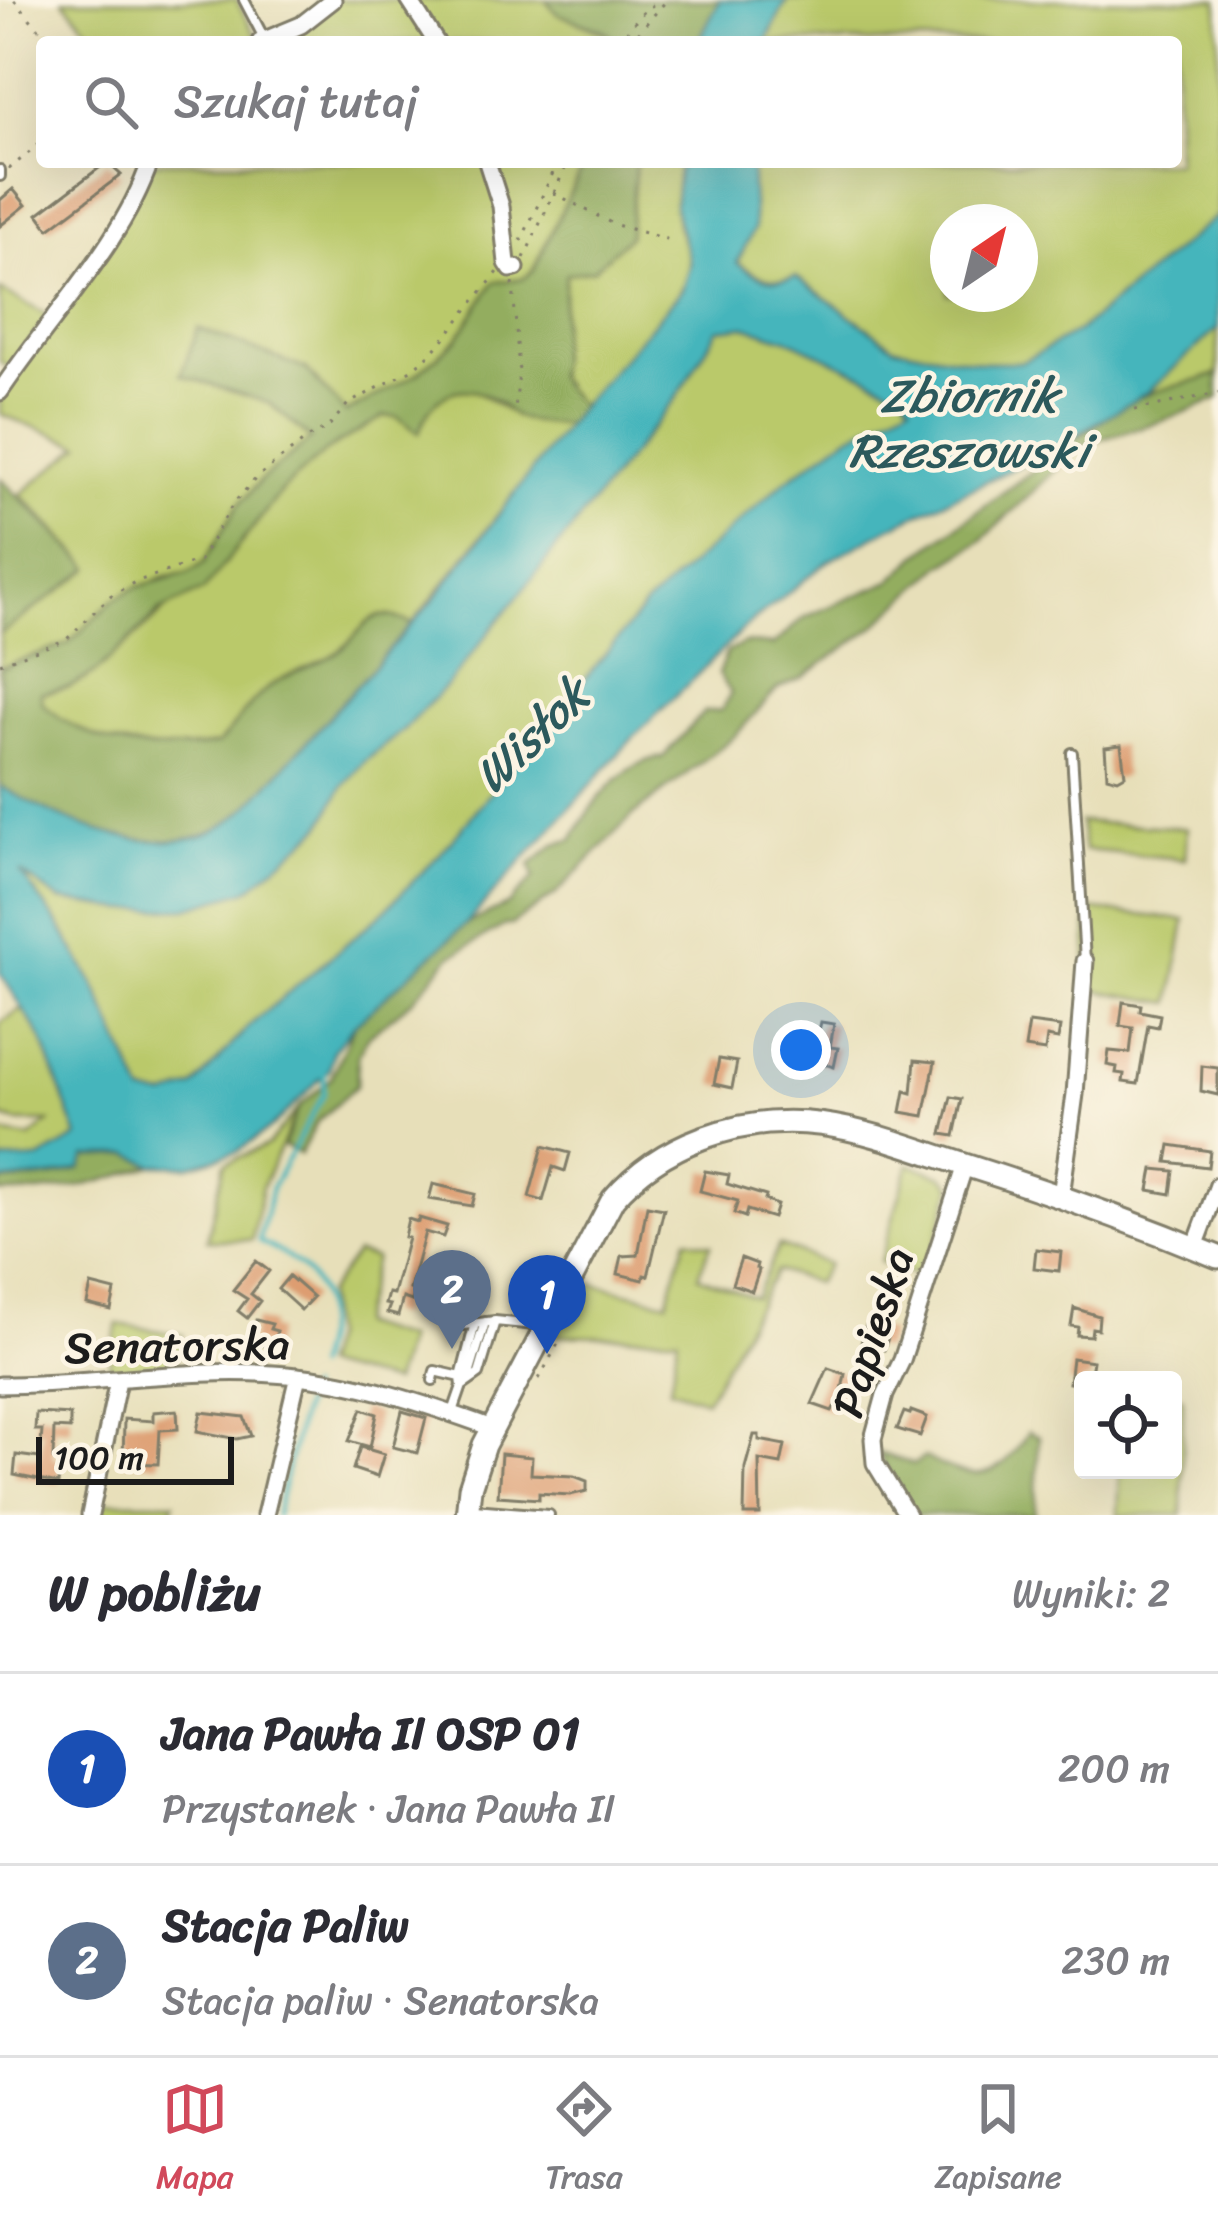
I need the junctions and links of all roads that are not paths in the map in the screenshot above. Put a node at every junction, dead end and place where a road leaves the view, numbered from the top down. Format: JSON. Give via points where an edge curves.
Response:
{"nodes":[{"id":1,"x":244,"y":0,"type":"edge"},
{"id":2,"x":333,"y":0,"type":"edge"},
{"id":3,"x":410,"y":0,"type":"edge"},
{"id":4,"x":260,"y":36,"type":"edge"},
{"id":5,"x":274,"y":36,"type":"edge"},
{"id":6,"x":432,"y":36,"type":"edge"},
{"id":7,"x":147,"y":168,"type":"edge"},
{"id":8,"x":489,"y":168,"type":"edge"},
{"id":9,"x":511,"y":267,"type":"road end"},
{"id":10,"x":0,"y":392,"type":"edge"},
{"id":11,"x":1072,"y":753,"type":"dead end"},
{"id":12,"x":1085,"y":961,"type":"joint"},
{"id":13,"x":965,"y":1165,"type":"junction"},
{"id":14,"x":1218,"y":1185,"type":"edge"},
{"id":15,"x":1063,"y":1197,"type":"junction"},
{"id":16,"x":1195,"y":1247,"type":"junction"},
{"id":17,"x":1218,"y":1257,"type":"edge"},
{"id":18,"x":485,"y":1322,"type":"junction"},
{"id":19,"x":455,"y":1326,"type":"dead end"},
{"id":20,"x":555,"y":1328,"type":"junction"},
{"id":21,"x":298,"y":1376,"type":"junction"},
{"id":22,"x":118,"y":1380,"type":"junction"},
{"id":23,"x":433,"y":1380,"type":"dead end"},
{"id":24,"x":463,"y":1381,"type":"junction"},
{"id":25,"x":0,"y":1385,"type":"edge"},
{"id":26,"x":453,"y":1412,"type":"junction"},
{"id":27,"x":492,"y":1429,"type":"junction"},
{"id":28,"x":467,"y":1512,"type":"edge"},
{"id":29,"x":90,"y":1515,"type":"edge"},
{"id":30,"x":266,"y":1515,"type":"edge"},
{"id":31,"x":549,"y":1515,"type":"edge"},
{"id":32,"x":907,"y":1515,"type":"edge"}],
"edges":[{"from":1,"to":4,"type":"lane"},
{"from":2,"to":5,"type":"street"},
{"from":3,"to":6,"type":"street"},
{"from":7,"to":10,"type":"street","via":[[118,232]]},
{"from":8,"to":9,"type":"street"},
{"from":11,"to":12,"type":"lane"},
{"from":12,"to":15,"type":"street"},
{"from":13,"to":15,"type":"street"},
{"from":13,"to":20,"type":"street","via":[[799,1120],[761,1121],[688,1143],[613,1199]]},
{"from":13,"to":32,"type":"street","name":"Papieska","via":[[873,1439],[874,1463]]},
{"from":14,"to":16,"type":"street"},
{"from":15,"to":16,"type":"street"},
{"from":16,"to":17,"type":"street"},
{"from":18,"to":19,"type":"lane"},
{"from":18,"to":20,"type":"lane"},
{"from":18,"to":24,"type":"lane"},
{"from":18,"to":24,"type":"lane","via":[[478,1374]]},
{"from":20,"to":27,"type":"street"},
{"from":21,"to":22,"type":"street","name":"Senatorska"},
{"from":21,"to":26,"type":"street","name":"Senatorska"},
{"from":21,"to":30,"type":"street"},
{"from":22,"to":25,"type":"street","name":"Senatorska"},
{"from":22,"to":29,"type":"street"},
{"from":23,"to":24,"type":"lane","via":[[435,1371]]},
{"from":24,"to":26,"type":"lane"},
{"from":26,"to":27,"type":"street","name":"Senatorska"},
{"from":27,"to":28,"type":"street"},
{"from":28,"to":31,"type":"lane"}]}
